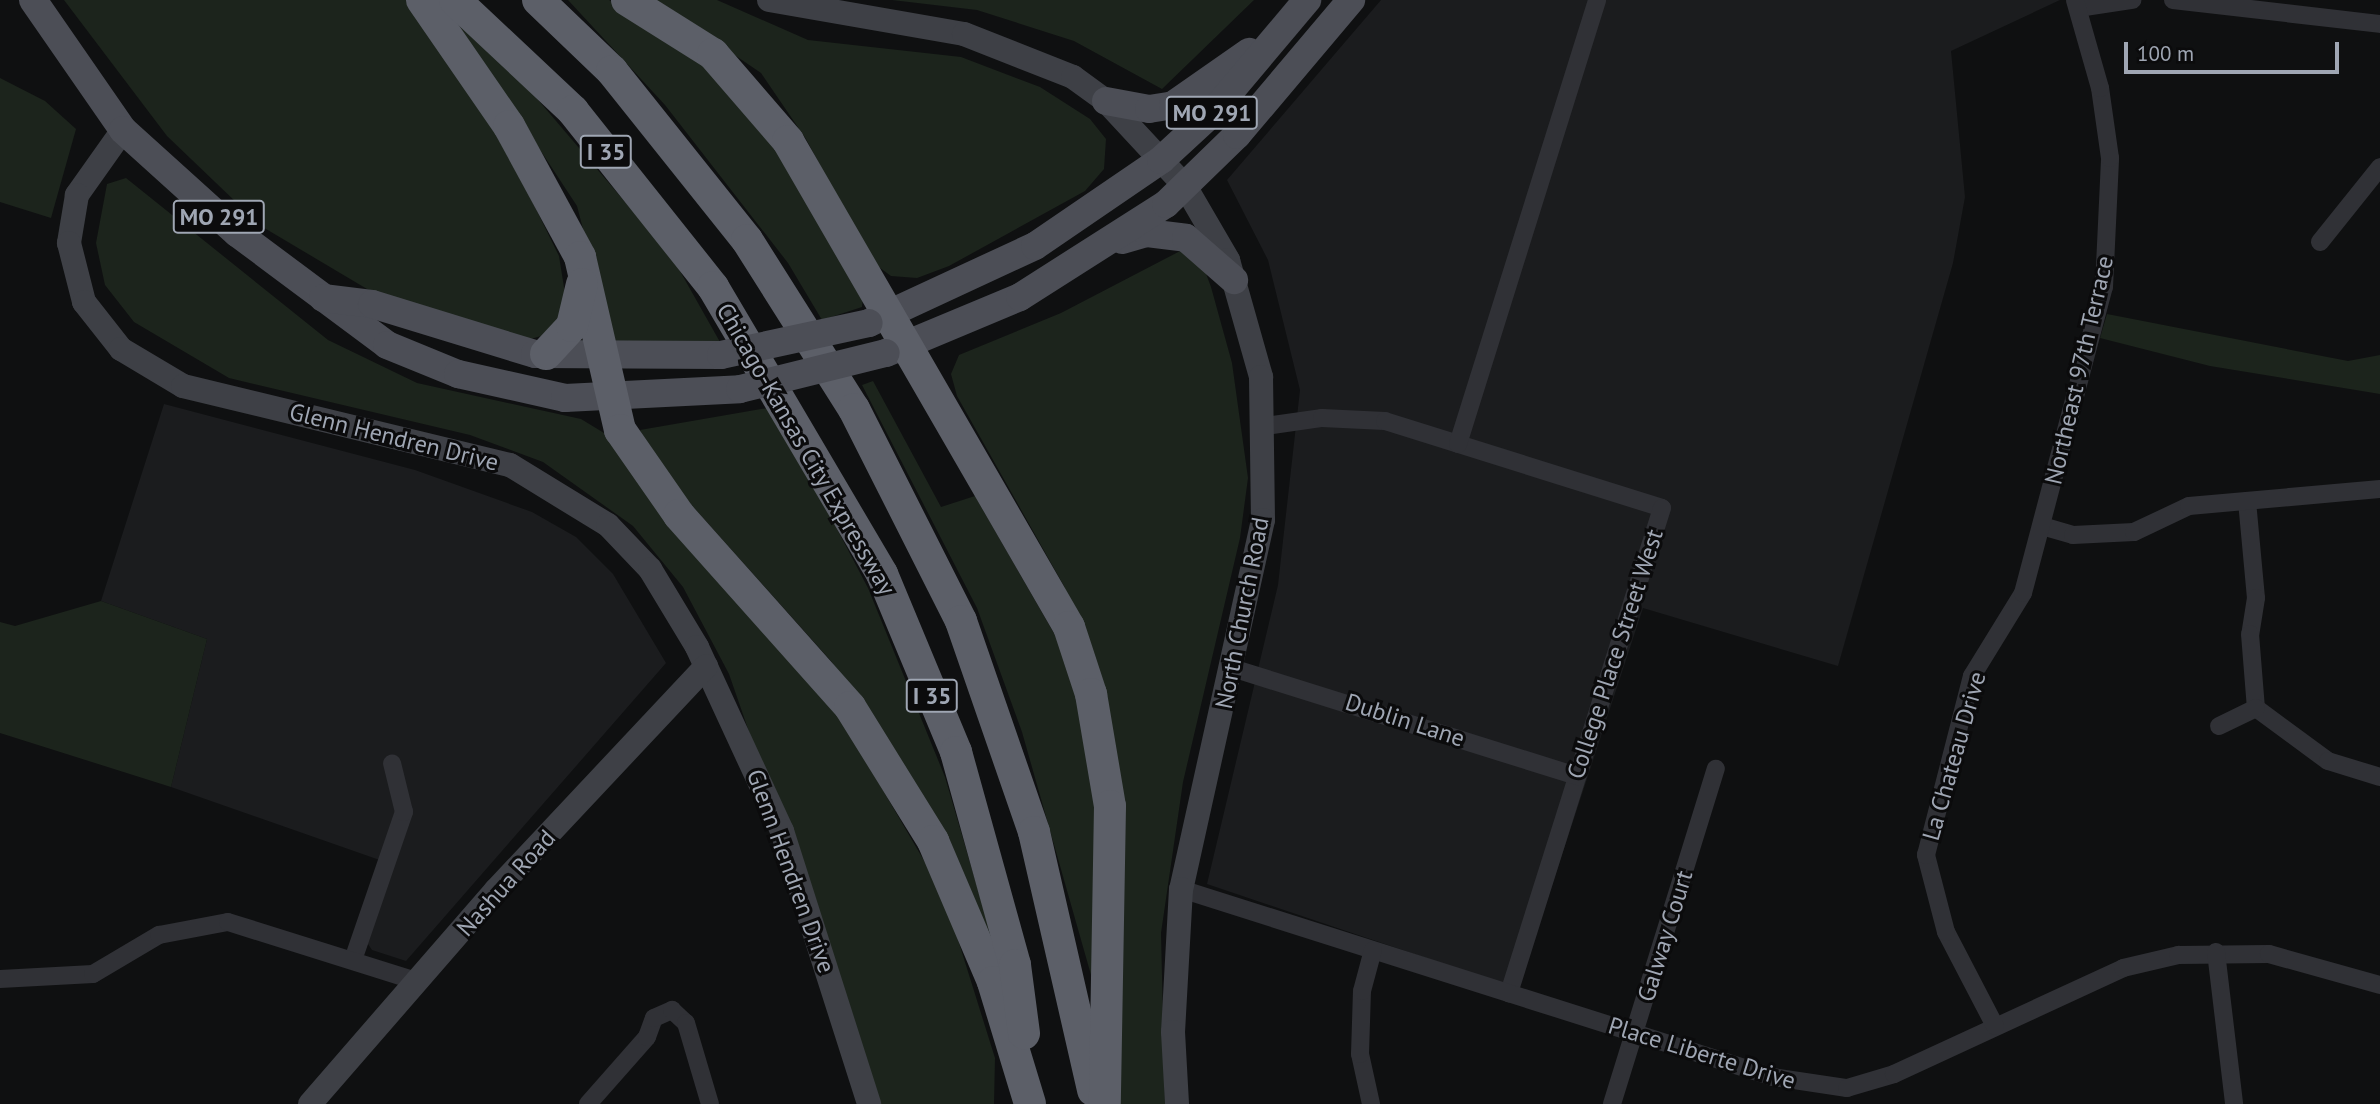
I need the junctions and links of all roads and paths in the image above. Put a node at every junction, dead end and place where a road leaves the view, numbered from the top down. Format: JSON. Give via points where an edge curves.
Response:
{"nodes":[{"id":1,"x":33,"y":0,"type":"edge"},
{"id":2,"x":422,"y":0,"type":"edge"},
{"id":3,"x":455,"y":0,"type":"edge"},
{"id":4,"x":538,"y":0,"type":"edge"},
{"id":5,"x":627,"y":0,"type":"edge"},
{"id":6,"x":769,"y":0,"type":"edge"},
{"id":7,"x":1307,"y":0,"type":"edge"},
{"id":8,"x":1351,"y":0,"type":"edge"},
{"id":9,"x":1597,"y":0,"type":"edge"},
{"id":10,"x":2132,"y":0,"type":"edge"},
{"id":11,"x":2173,"y":0,"type":"edge"},
{"id":12,"x":2077,"y":4,"type":"edge"},
{"id":13,"x":2336,"y":7,"type":"edge"},
{"id":14,"x":2380,"y":24,"type":"edge"},
{"id":15,"x":1285,"y":25,"type":"junction"},
{"id":16,"x":1106,"y":101,"type":"junction"},
{"id":17,"x":123,"y":131,"type":"junction"},
{"id":18,"x":1161,"y":160,"type":"junction"},
{"id":19,"x":2380,"y":167,"type":"edge"},
{"id":20,"x":1185,"y":186,"type":"junction"},
{"id":21,"x":2320,"y":242,"type":"dead end"},
{"id":22,"x":1112,"y":243,"type":"junction"},
{"id":23,"x":584,"y":275,"type":"junction"},
{"id":24,"x":1234,"y":280,"type":"junction"},
{"id":25,"x":320,"y":298,"type":"junction"},
{"id":26,"x":878,"y":320,"type":"junction"},
{"id":27,"x":896,"y":349,"type":"junction"},
{"id":28,"x":546,"y":354,"type":"junction"},
{"id":29,"x":602,"y":358,"type":"junction"},
{"id":30,"x":611,"y":399,"type":"junction"},
{"id":31,"x":1265,"y":426,"type":"junction"},
{"id":32,"x":1458,"y":444,"type":"junction"},
{"id":33,"x":2380,"y":489,"type":"edge"},
{"id":34,"x":2247,"y":501,"type":"junction"},
{"id":35,"x":2042,"y":526,"type":"junction"},
{"id":36,"x":706,"y":666,"type":"junction"},
{"id":37,"x":1232,"y":668,"type":"junction"},
{"id":38,"x":2256,"y":708,"type":"junction"},
{"id":39,"x":2219,"y":726,"type":"dead end"},
{"id":40,"x":392,"y":763,"type":"dead end"},
{"id":41,"x":1716,"y":769,"type":"dead end"},
{"id":42,"x":1577,"y":776,"type":"junction"},
{"id":43,"x":2380,"y":777,"type":"edge"},
{"id":44,"x":1181,"y":889,"type":"junction"},
{"id":45,"x":1373,"y":950,"type":"junction"},
{"id":46,"x":2216,"y":952,"type":"junction"},
{"id":47,"x":354,"y":960,"type":"junction"},
{"id":48,"x":0,"y":979,"type":"edge"},
{"id":49,"x":419,"y":982,"type":"junction"},
{"id":50,"x":2380,"y":985,"type":"edge"},
{"id":51,"x":1509,"y":993,"type":"junction"},
{"id":52,"x":1996,"y":1026,"type":"junction"},
{"id":53,"x":1635,"y":1034,"type":"junction"},
{"id":54,"x":1845,"y":1096,"type":"edge"},
{"id":55,"x":310,"y":1104,"type":"edge"},
{"id":56,"x":588,"y":1104,"type":"edge"},
{"id":57,"x":710,"y":1104,"type":"edge"},
{"id":58,"x":869,"y":1104,"type":"edge"},
{"id":59,"x":1031,"y":1104,"type":"edge"},
{"id":60,"x":1096,"y":1104,"type":"edge"},
{"id":61,"x":1105,"y":1104,"type":"edge"},
{"id":62,"x":1177,"y":1104,"type":"edge"},
{"id":63,"x":1371,"y":1104,"type":"edge"},
{"id":64,"x":1612,"y":1104,"type":"edge"},
{"id":65,"x":2234,"y":1104,"type":"edge"}],
"edges":[{"from":1,"to":17,"type":"main road","number":"MO 291"},
{"from":2,"to":23,"type":"highway","via":[[509,126]]},
{"from":3,"to":59,"type":"highway","name":"Chicago-Kansas City Expressway","number":"I 35","via":[[573,111],[713,287],[882,574],[959,765],[1016,965]]},
{"from":4,"to":60,"type":"highway","number":"I 35","via":[[612,71],[747,240],[854,409],[961,621],[1034,832]]},
{"from":5,"to":26,"type":"highway","via":[[713,54],[742,82],[788,141]]},
{"from":6,"to":16,"type":"street","name":"North Church Road","via":[[964,34],[1073,77]]},
{"from":7,"to":15,"type":"main road","number":"MO 291"},
{"from":8,"to":20,"type":"main road","number":"MO 291","via":[[1237,135]]},
{"from":9,"to":32,"type":"street"},
{"from":10,"to":12,"type":"street"},
{"from":11,"to":13,"type":"street"},
{"from":12,"to":35,"type":"street","name":"Northeast 97th Terrace","via":[[2100,88],[2111,225],[2104,287]]},
{"from":13,"to":14,"type":"street"},
{"from":15,"to":16,"type":"main road","via":[[1173,105],[1149,109]]},
{"from":15,"to":18,"type":"main road","number":"MO 291","via":[[1212,113]]},
{"from":16,"to":18,"type":"street","name":"North Church Road"},
{"from":17,"to":25,"type":"main road","number":"MO 291"},
{"from":17,"to":36,"type":"street","name":"Glenn Hendren Drive","via":[[77,195],[69,243],[84,302],[121,349],[183,386],[471,452],[546,483],[631,547],[668,596]]},
{"from":18,"to":20,"type":"street","name":"North Church Road"},
{"from":18,"to":26,"type":"main road","number":"MO 291","via":[[1035,246]]},
{"from":19,"to":21,"type":"street"},
{"from":20,"to":22,"type":"main road","number":"MO 291"},
{"from":20,"to":24,"type":"street","name":"North Church Road"},
{"from":22,"to":24,"type":"main road","via":[[1147,233],[1186,238]]},
{"from":22,"to":27,"type":"main road","number":"MO 291","via":[[1020,297]]},
{"from":23,"to":28,"type":"highway","via":[[572,326]]},
{"from":23,"to":29,"type":"highway"},
{"from":24,"to":31,"type":"street","name":"North Church Road","via":[[1261,377]]},
{"from":25,"to":28,"type":"main road","number":"MO 291","via":[[372,304],[491,344]]},
{"from":25,"to":30,"type":"main road","number":"MO 291","via":[[387,345],[458,374],[565,398]]},
{"from":26,"to":27,"type":"highway"},
{"from":26,"to":29,"type":"main road","number":"MO 291","bridge":true,"via":[[721,355]]},
{"from":27,"to":30,"type":"main road","number":"MO 291","bridge":true,"via":[[740,389]]},
{"from":27,"to":61,"type":"highway","via":[[1069,627],[1091,694],[1110,806]]},
{"from":28,"to":29,"type":"main road","number":"MO 291"},
{"from":29,"to":30,"type":"highway"},
{"from":30,"to":59,"type":"highway","via":[[647,474],[816,665],[892,771],[933,841],[993,982]]},
{"from":31,"to":32,"type":"street","name":"College Place Street West","via":[[1358,417]]},
{"from":31,"to":37,"type":"street","name":"North Church Road","via":[[1263,520]]},
{"from":32,"to":42,"type":"street","name":"College Place Street West","via":[[1662,508]]},
{"from":33,"to":34,"type":"street"},
{"from":34,"to":35,"type":"street","via":[[2189,506],[2134,532],[2073,535]]},
{"from":34,"to":38,"type":"street","via":[[2256,598],[2250,634]]},
{"from":35,"to":52,"type":"street","name":"La Chateau Drive","via":[[2023,593],[1972,676],[1926,855],[1941,919]]},
{"from":36,"to":49,"type":"street","name":"Nashua Road"},
{"from":36,"to":58,"type":"street","name":"Glenn Hendren Drive","via":[[782,831]]},
{"from":37,"to":42,"type":"street","name":"Dublin Lane"},
{"from":37,"to":44,"type":"street","name":"North Church Road"},
{"from":38,"to":39,"type":"street"},
{"from":38,"to":43,"type":"street","via":[[2328,761]]},
{"from":40,"to":47,"type":"street","via":[[404,812]]},
{"from":41,"to":53,"type":"street","name":"Galway Court"},
{"from":42,"to":51,"type":"street","name":"College Place Street West"},
{"from":44,"to":45,"type":"street","name":"Place Liberte Drive"},
{"from":44,"to":62,"type":"street","name":"North Church Road","via":[[1173,1032]]},
{"from":45,"to":51,"type":"street","name":"Place Liberte Drive"},
{"from":45,"to":63,"type":"street","via":[[1362,991],[1360,1054]]},
{"from":46,"to":50,"type":"street","name":"Place Liberte Drive","via":[[2303,960]]},
{"from":46,"to":52,"type":"street","name":"Place Liberte Drive","via":[[2123,968]]},
{"from":46,"to":65,"type":"street"},
{"from":47,"to":48,"type":"street","via":[[246,924],[211,923],[159,935],[93,974]]},
{"from":47,"to":49,"type":"street"},
{"from":49,"to":55,"type":"street","name":"Nashua Road"},
{"from":51,"to":53,"type":"street","name":"Place Liberte Drive"},
{"from":52,"to":54,"type":"street","name":"Place Liberte Drive"},
{"from":53,"to":54,"type":"street","name":"Place Liberte Drive"},
{"from":53,"to":64,"type":"street","name":"Galway Court"},
{"from":56,"to":57,"type":"street","via":[[647,1037],[661,1012],[681,1014],[686,1023]]}]}
